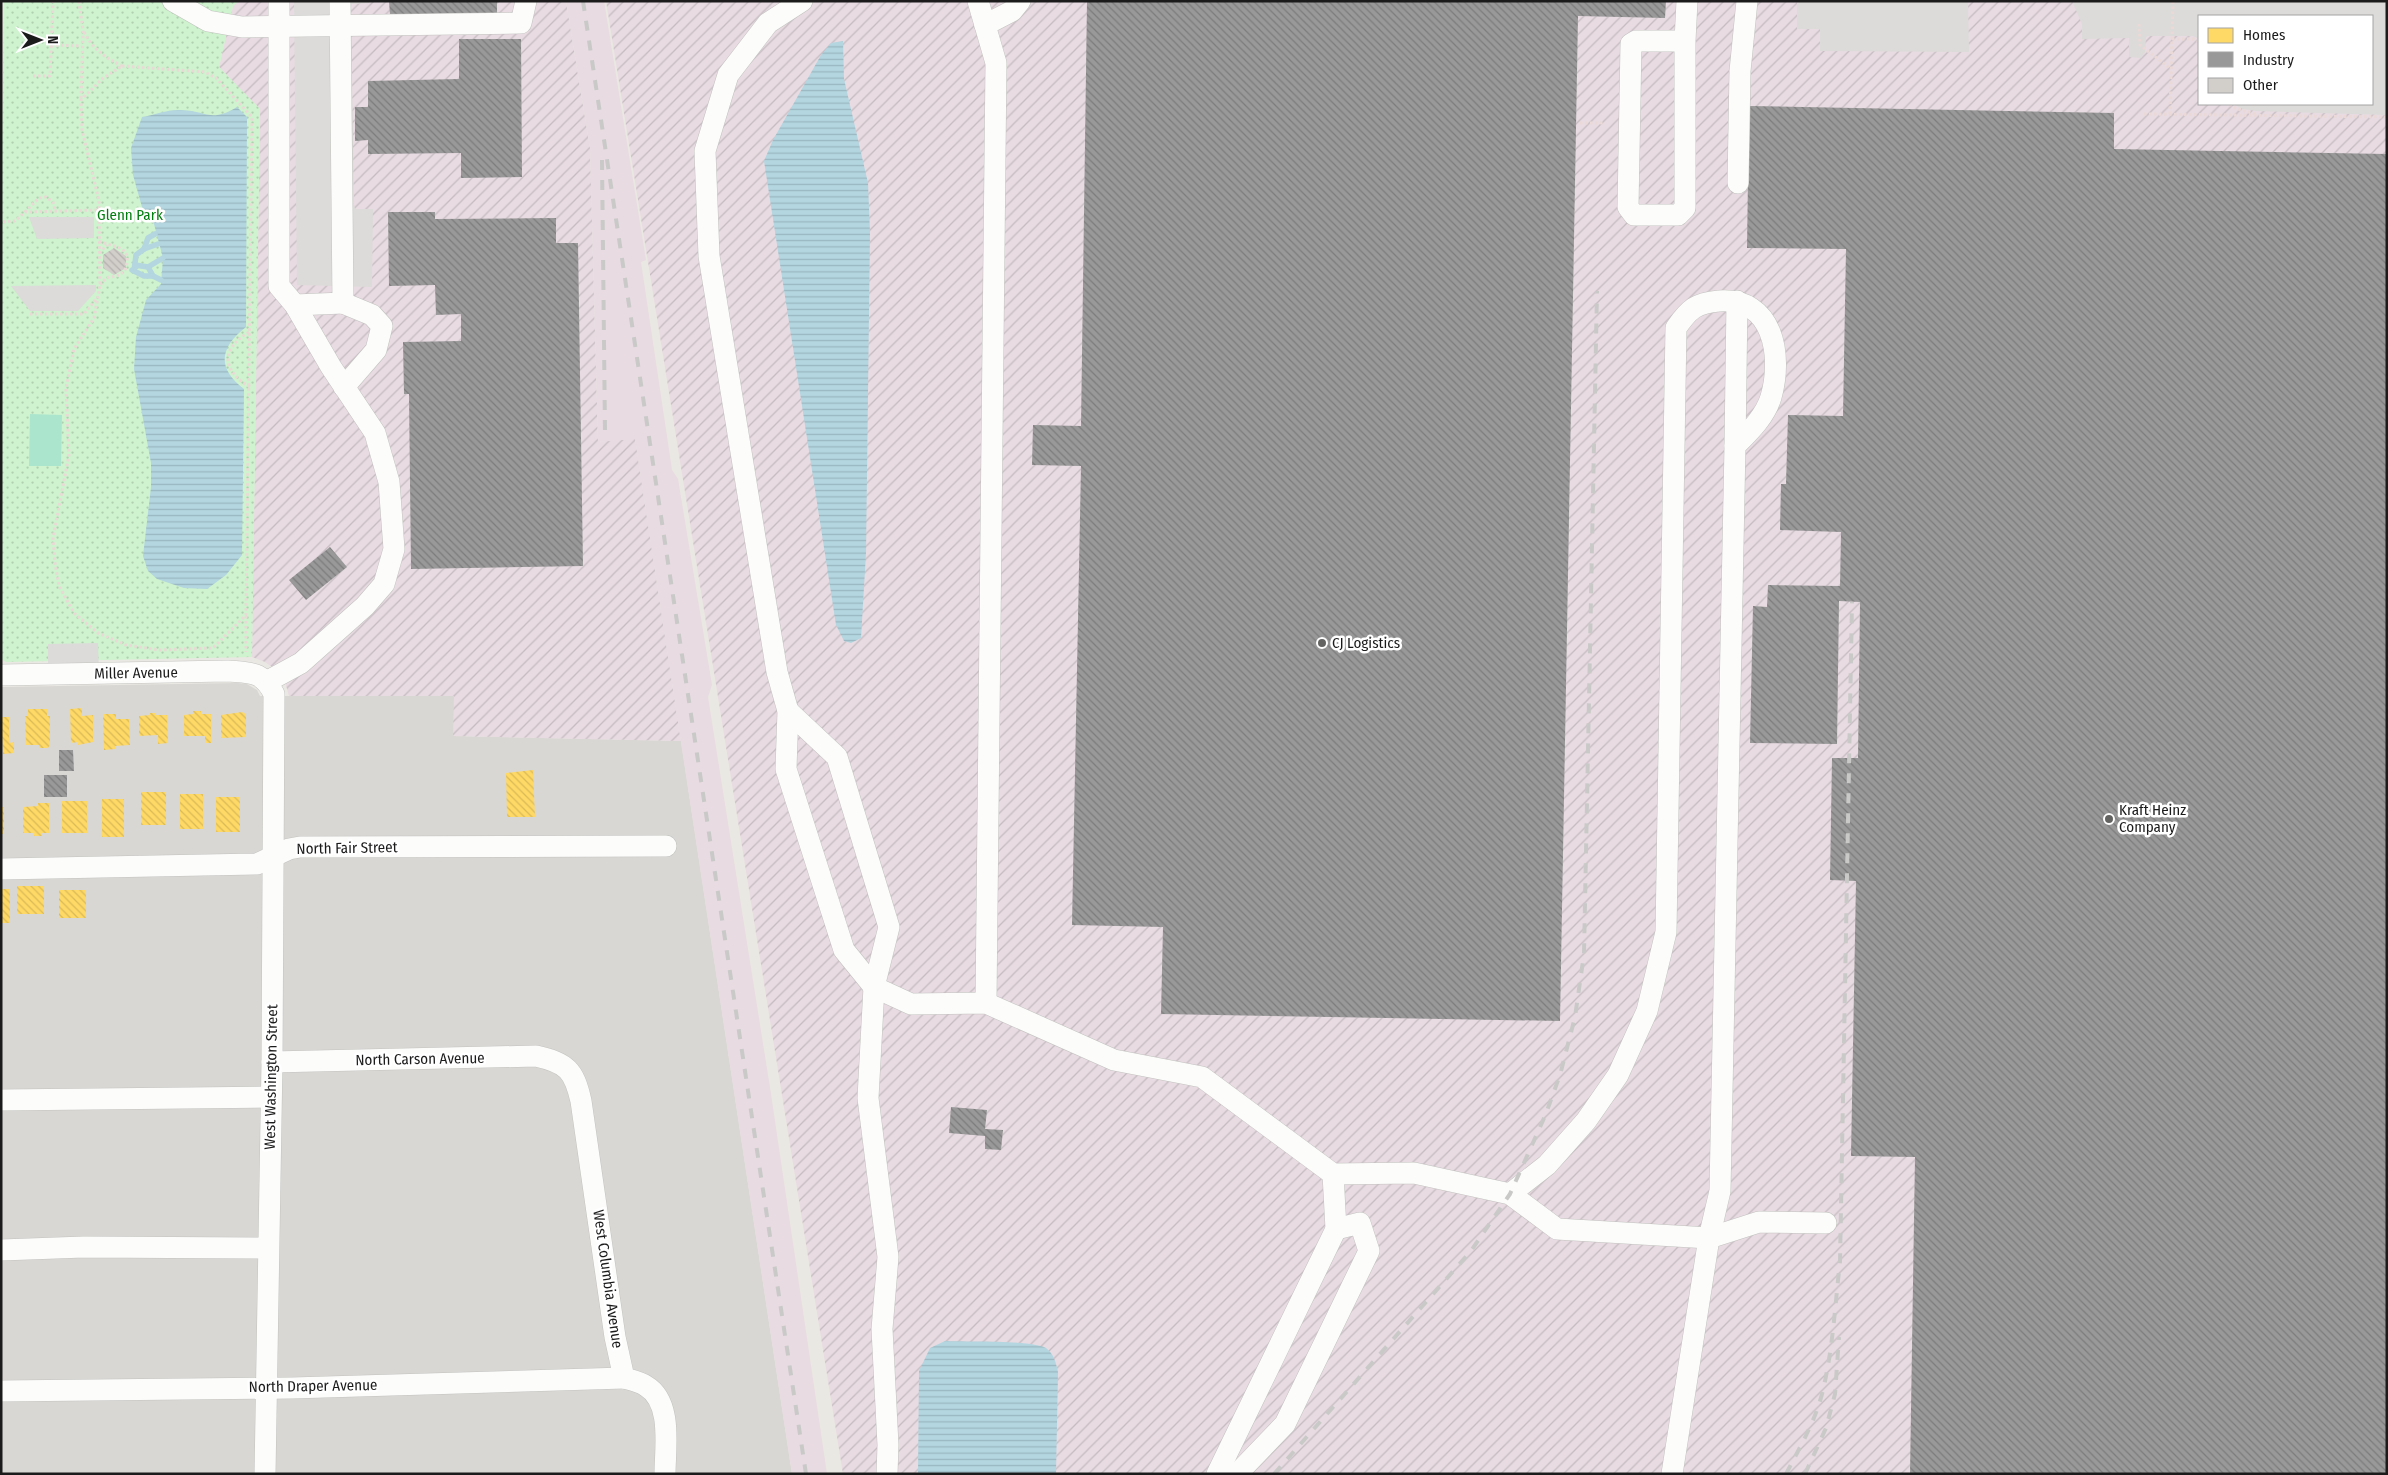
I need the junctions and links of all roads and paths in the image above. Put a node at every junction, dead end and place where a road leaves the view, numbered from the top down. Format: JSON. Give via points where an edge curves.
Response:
{"nodes":[{"id":1,"x":53,"y":1,"type":"edge"},
{"id":2,"x":79,"y":1,"type":"edge"},
{"id":3,"x":173,"y":1,"type":"edge"},
{"id":4,"x":279,"y":1,"type":"edge"},
{"id":5,"x":340,"y":1,"type":"edge"},
{"id":6,"x":526,"y":1,"type":"edge"},
{"id":7,"x":802,"y":1,"type":"edge"},
{"id":8,"x":978,"y":1,"type":"edge"},
{"id":9,"x":1020,"y":1,"type":"edge"},
{"id":10,"x":1687,"y":1,"type":"edge"},
{"id":11,"x":1747,"y":1,"type":"edge"},
{"id":12,"x":2173,"y":1,"type":"edge"},
{"id":13,"x":2139,"y":24,"type":"dead end"},
{"id":14,"x":985,"y":25,"type":"junction"},
{"id":15,"x":279,"y":26,"type":"junction"},
{"id":16,"x":340,"y":26,"type":"junction"},
{"id":17,"x":83,"y":31,"type":"junction"},
{"id":18,"x":2172,"y":39,"type":"junction"},
{"id":19,"x":1685,"y":41,"type":"junction"},
{"id":20,"x":2198,"y":41,"type":"edge"},
{"id":21,"x":50,"y":45,"type":"junction"},
{"id":22,"x":81,"y":46,"type":"junction"},
{"id":23,"x":122,"y":66,"type":"junction"},
{"id":24,"x":2171,"y":70,"type":"junction"},
{"id":25,"x":33,"y":76,"type":"dead end"},
{"id":26,"x":81,"y":100,"type":"junction"},
{"id":27,"x":2232,"y":105,"type":"edge"},
{"id":28,"x":2144,"y":114,"type":"dead end"},
{"id":29,"x":2170,"y":114,"type":"junction"},
{"id":30,"x":2262,"y":115,"type":"junction"},
{"id":31,"x":2387,"y":117,"type":"edge"},
{"id":32,"x":1580,"y":123,"type":"dead end"},
{"id":33,"x":1604,"y":123,"type":"dead end"},
{"id":34,"x":1738,"y":183,"type":"dead end"},
{"id":35,"x":55,"y":210,"type":"junction"},
{"id":36,"x":98,"y":210,"type":"junction"},
{"id":37,"x":25,"y":212,"type":"junction"},
{"id":38,"x":3,"y":222,"type":"dead end"},
{"id":39,"x":99,"y":241,"type":"junction"},
{"id":40,"x":108,"y":245,"type":"junction"},
{"id":41,"x":100,"y":253,"type":"junction"},
{"id":42,"x":100,"y":276,"type":"junction"},
{"id":43,"x":106,"y":278,"type":"junction"},
{"id":44,"x":100,"y":286,"type":"junction"},
{"id":45,"x":98,"y":298,"type":"junction"},
{"id":46,"x":1737,"y":301,"type":"junction"},
{"id":47,"x":343,"y":303,"type":"junction"},
{"id":48,"x":295,"y":305,"type":"junction"},
{"id":49,"x":30,"y":314,"type":"dead end"},
{"id":50,"x":250,"y":331,"type":"junction"},
{"id":51,"x":250,"y":387,"type":"junction"},
{"id":52,"x":344,"y":387,"type":"junction"},
{"id":53,"x":1735,"y":446,"type":"junction"},
{"id":54,"x":246,"y":615,"type":"junction"},
{"id":55,"x":246,"y":654,"type":"dead end"},
{"id":56,"x":1,"y":675,"type":"edge"},
{"id":57,"x":268,"y":681,"type":"junction"},
{"id":58,"x":788,"y":711,"type":"junction"},
{"id":59,"x":666,"y":846,"type":"dead end"},
{"id":60,"x":274,"y":857,"type":"junction"},
{"id":61,"x":1,"y":869,"type":"edge"},
{"id":62,"x":874,"y":987,"type":"junction"},
{"id":63,"x":986,"y":1003,"type":"junction"},
{"id":64,"x":272,"y":1062,"type":"junction"},
{"id":65,"x":567,"y":1067,"type":"joint"},
{"id":66,"x":270,"y":1097,"type":"junction"},
{"id":67,"x":1,"y":1100,"type":"edge"},
{"id":68,"x":1333,"y":1174,"type":"junction"},
{"id":69,"x":1510,"y":1194,"type":"junction"},
{"id":70,"x":1826,"y":1223,"type":"dead end"},
{"id":71,"x":1336,"y":1229,"type":"junction"},
{"id":72,"x":1709,"y":1238,"type":"junction"},
{"id":73,"x":267,"y":1248,"type":"junction"},
{"id":74,"x":1,"y":1250,"type":"edge"},
{"id":75,"x":624,"y":1378,"type":"junction"},
{"id":76,"x":265,"y":1388,"type":"junction"},
{"id":77,"x":1,"y":1391,"type":"edge"},
{"id":78,"x":265,"y":1474,"type":"edge"},
{"id":79,"x":664,"y":1474,"type":"edge"},
{"id":80,"x":887,"y":1474,"type":"edge"},
{"id":81,"x":1216,"y":1474,"type":"edge"},
{"id":82,"x":1238,"y":1474,"type":"edge"},
{"id":83,"x":1672,"y":1474,"type":"edge"}],
"edges":[{"from":1,"to":21,"type":"path"},
{"from":2,"to":17,"type":"path"},
{"from":3,"to":15,"type":"street","via":[[208,22],[242,27]]},
{"from":4,"to":15,"type":"street"},
{"from":5,"to":16,"type":"street"},
{"from":6,"to":16,"type":"street","via":[[520,23]]},
{"from":7,"to":58,"type":"street","via":[[768,23],[728,75],[705,151],[708,256],[776,672]]},
{"from":8,"to":14,"type":"street"},
{"from":9,"to":14,"type":"street","via":[[1012,11]]},
{"from":10,"to":19,"type":"street"},
{"from":11,"to":34,"type":"street","via":[[1740,72]]},
{"from":12,"to":18,"type":"path"},
{"from":13,"to":24,"type":"path","via":[[2140,45]]},
{"from":14,"to":63,"type":"street","via":[[996,63]]},
{"from":15,"to":16,"type":"street"},
{"from":15,"to":48,"type":"street","via":[[280,286]]},
{"from":16,"to":47,"type":"street"},
{"from":17,"to":22,"type":"path"},
{"from":17,"to":23,"type":"path","via":[[91,45]]},
{"from":18,"to":20,"type":"path"},
{"from":18,"to":24,"type":"path"},
{"from":19,"to":19,"type":"street","via":[[1685,208],[1678,215],[1634,215],[1628,207],[1631,44]]},
{"from":21,"to":22,"type":"path"},
{"from":21,"to":25,"type":"path","via":[[50,76]]},
{"from":22,"to":26,"type":"path"},
{"from":23,"to":26,"type":"path","via":[[102,79]]},
{"from":23,"to":50,"type":"path","via":[[205,72],[216,78],[252,117]]},
{"from":24,"to":29,"type":"path"},
{"from":26,"to":36,"type":"path","via":[[82,130]]},
{"from":27,"to":30,"type":"path","via":[[2244,112]]},
{"from":28,"to":29,"type":"path"},
{"from":29,"to":30,"type":"path"},
{"from":30,"to":31,"type":"path"},
{"from":32,"to":33,"type":"path"},
{"from":35,"to":36,"type":"path"},
{"from":35,"to":37,"type":"path"},
{"from":35,"to":37,"type":"path","via":[[53,202],[39,198]]},
{"from":36,"to":39,"type":"path"},
{"from":37,"to":38,"type":"path","via":[[15,221]]},
{"from":39,"to":40,"type":"path"},
{"from":39,"to":41,"type":"path"},
{"from":40,"to":41,"type":"path"},
{"from":40,"to":43,"type":"path","via":[[117,246],[125,252],[127,265],[120,275]]},
{"from":41,"to":42,"type":"path"},
{"from":42,"to":43,"type":"path"},
{"from":42,"to":44,"type":"path"},
{"from":43,"to":44,"type":"path"},
{"from":44,"to":45,"type":"path"},
{"from":45,"to":49,"type":"path","via":[[84,314]]},
{"from":45,"to":54,"type":"path","via":[[94,318],[74,349],[66,388],[69,454],[53,538],[59,586],[66,602],[74,614],[98,632],[126,645],[159,650],[213,648]]},
{"from":46,"to":53,"type":"street"},
{"from":46,"to":53,"type":"street","via":[[1749,305],[1766,322],[1776,356],[1771,397],[1756,424]]},
{"from":46,"to":69,"type":"street","via":[[1701,303],[1686,312],[1676,328],[1666,932],[1647,1011],[1618,1075],[1586,1121],[1547,1165]]},
{"from":47,"to":48,"type":"street"},
{"from":47,"to":52,"type":"street","via":[[372,315],[382,326],[376,350]]},
{"from":48,"to":52,"type":"street"},
{"from":50,"to":51,"type":"path"},
{"from":50,"to":51,"type":"path","via":[[238,339],[228,355],[232,372]]},
{"from":51,"to":54,"type":"path"},
{"from":52,"to":57,"type":"street","via":[[375,433],[389,482],[394,549],[384,584],[365,606],[301,663]]},
{"from":53,"to":72,"type":"street","via":[[1722,1145],[1720,1191]]},
{"from":54,"to":55,"type":"path"},
{"from":56,"to":57,"type":"street","name":"Miller Avenue","via":[[228,671],[258,674]]},
{"from":57,"to":60,"type":"street","name":"West Washington Street","via":[[274,694]]},
{"from":58,"to":62,"type":"street","via":[[786,769],[844,950]]},
{"from":58,"to":62,"type":"street","via":[[837,756],[890,928]]},
{"from":59,"to":60,"type":"street","name":"North Fair Street","via":[[300,847]]},
{"from":60,"to":61,"type":"street","name":"North Fair Street","via":[[246,865]]},
{"from":60,"to":64,"type":"street","name":"West Washington Street"},
{"from":62,"to":63,"type":"street","via":[[911,1004]]},
{"from":62,"to":80,"type":"street","via":[[868,1098],[888,1257],[882,1329]]},
{"from":63,"to":68,"type":"street","via":[[1114,1060],[1202,1077]]},
{"from":64,"to":65,"type":"street","name":"North Carson Avenue","via":[[536,1056]]},
{"from":64,"to":66,"type":"street","name":"West Washington Street"},
{"from":65,"to":75,"type":"street","name":"West Columbia Avenue","via":[[576,1079],[581,1100],[615,1337]]},
{"from":66,"to":67,"type":"street"},
{"from":66,"to":73,"type":"street","name":"West Washington Street"},
{"from":68,"to":69,"type":"street","via":[[1414,1173]]},
{"from":68,"to":71,"type":"street"},
{"from":69,"to":72,"type":"street","via":[[1557,1229]]},
{"from":70,"to":72,"type":"street","via":[[1759,1222]]},
{"from":71,"to":81,"type":"street"},
{"from":71,"to":82,"type":"street","via":[[1360,1223],[1369,1251],[1285,1424]]},
{"from":72,"to":83,"type":"street"},
{"from":73,"to":74,"type":"street"},
{"from":73,"to":76,"type":"street","name":"West Washington Street"},
{"from":75,"to":76,"type":"street","name":"North Draper Avenue"},
{"from":75,"to":79,"type":"street","via":[[647,1386],[656,1395],[666,1429]]},
{"from":76,"to":77,"type":"street","name":"North Draper Avenue"},
{"from":76,"to":78,"type":"street","name":"West Washington Street"}]}
